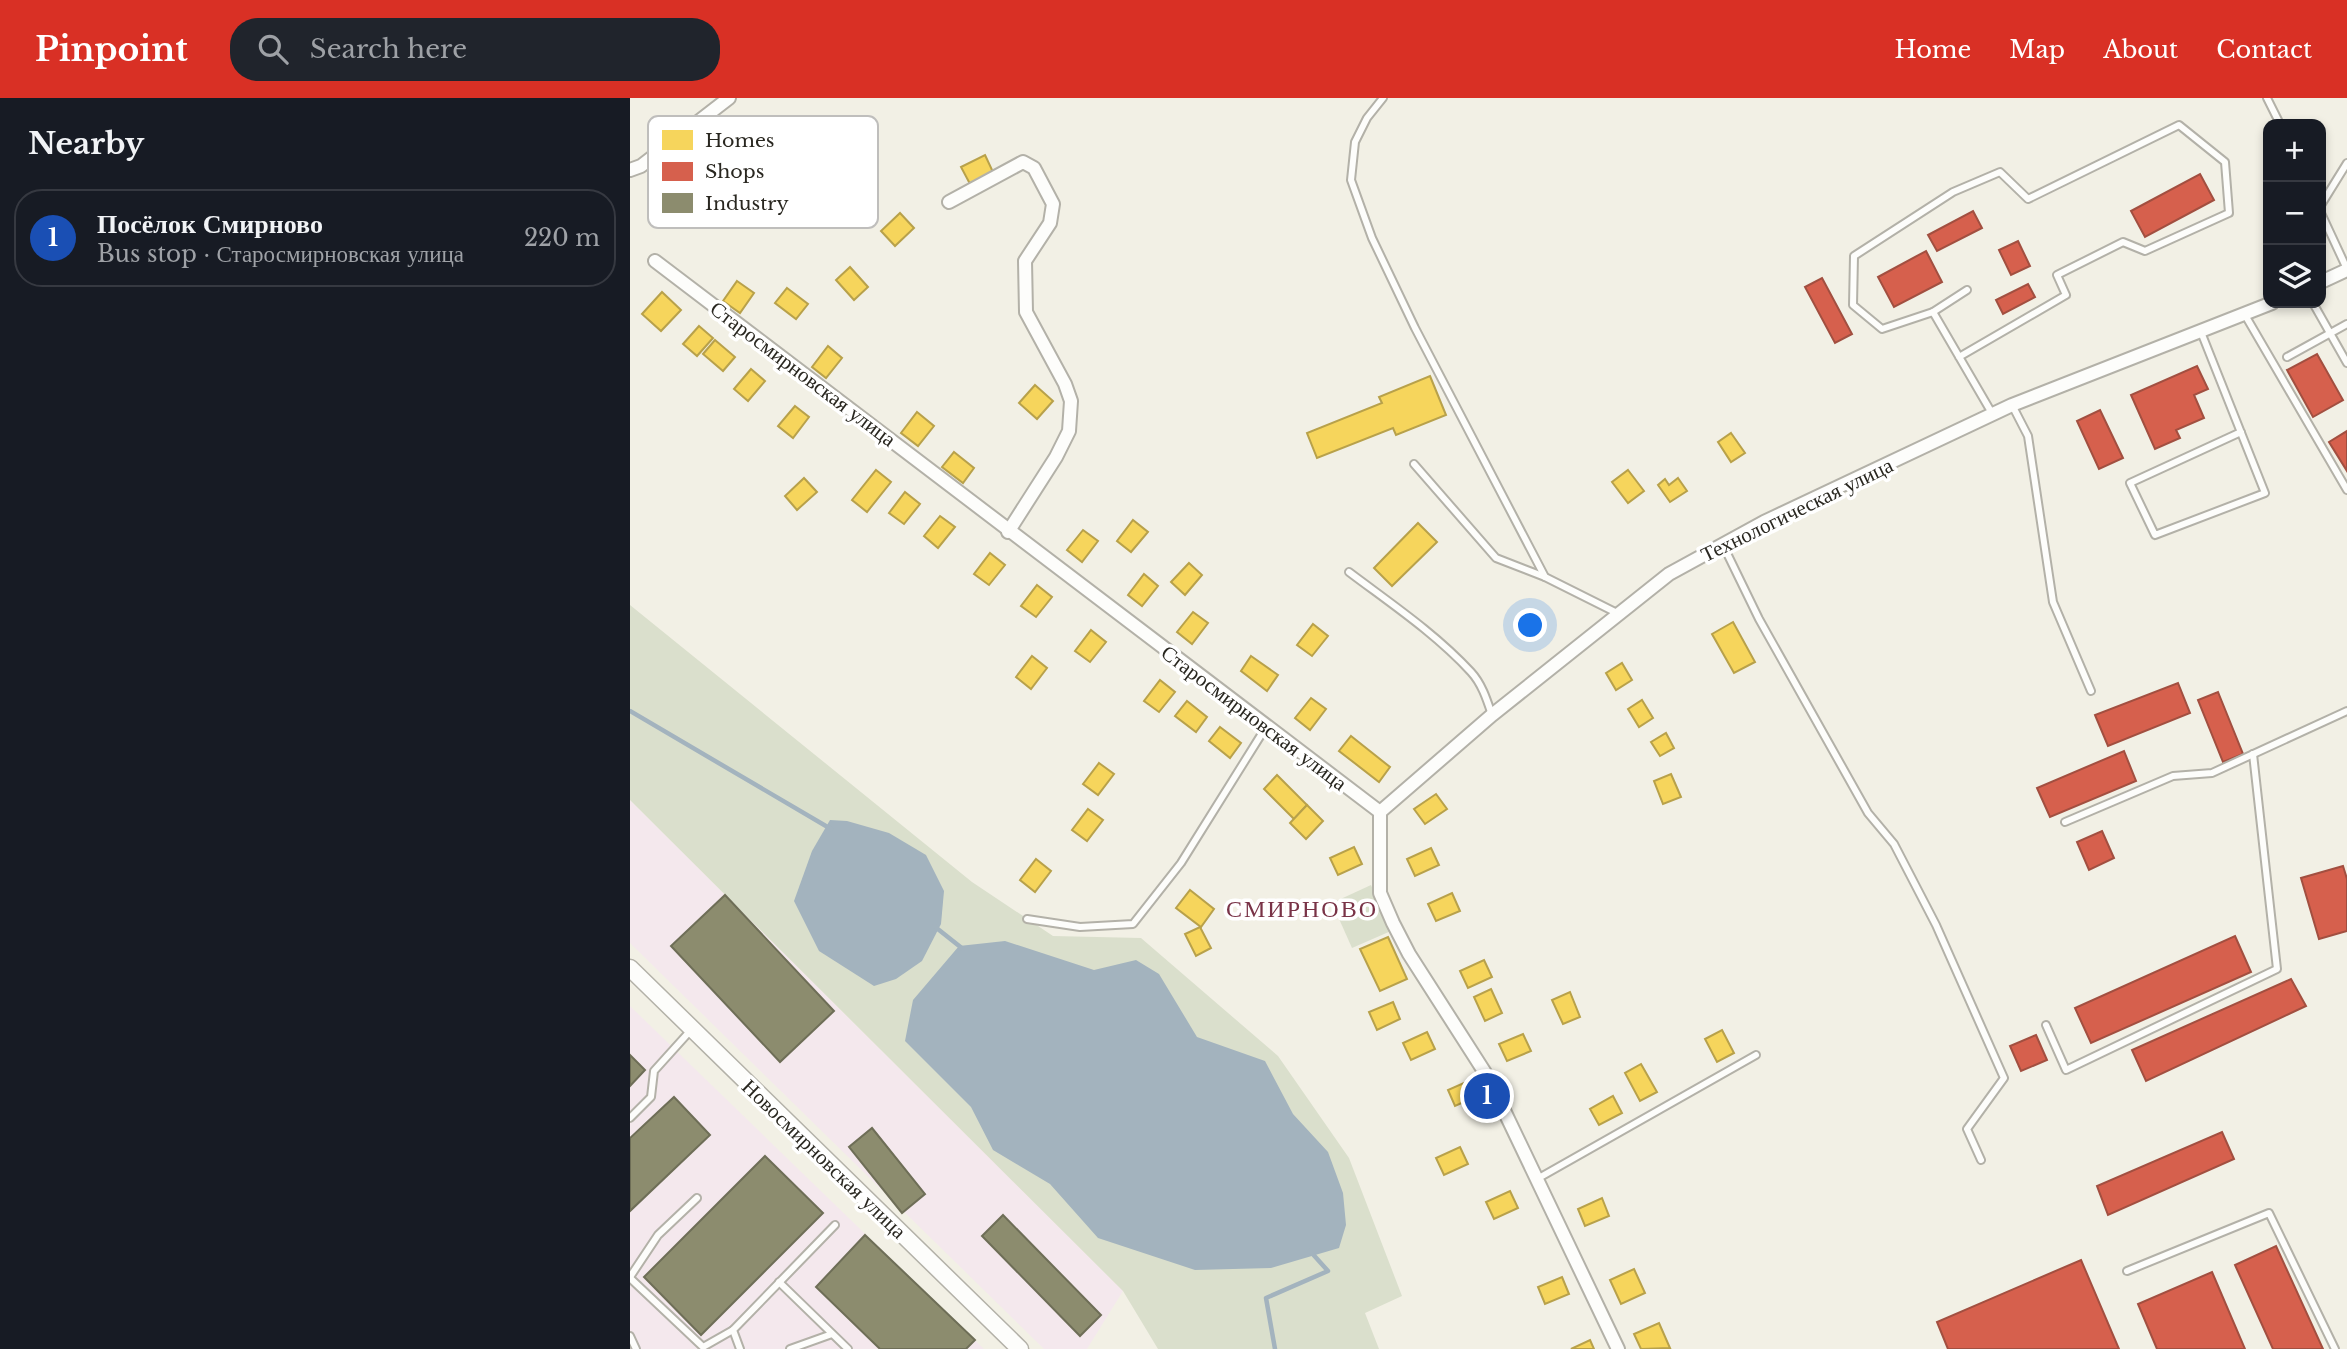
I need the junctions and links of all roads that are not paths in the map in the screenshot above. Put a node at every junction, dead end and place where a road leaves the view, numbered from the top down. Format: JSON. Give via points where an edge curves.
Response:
{"nodes":[{"id":1,"x":729,"y":98,"type":"edge"},
{"id":2,"x":1382,"y":98,"type":"edge"},
{"id":3,"x":2267,"y":98,"type":"edge"},
{"id":4,"x":706,"y":116,"type":"edge"},
{"id":5,"x":2278,"y":119,"type":"edge"},
{"id":6,"x":648,"y":161,"type":"edge"},
{"id":7,"x":2347,"y":163,"type":"edge"},
{"id":8,"x":630,"y":170,"type":"edge"},
{"id":9,"x":2326,"y":197,"type":"edge"},
{"id":10,"x":949,"y":202,"type":"dead end"},
{"id":11,"x":2326,"y":224,"type":"edge"},
{"id":12,"x":655,"y":261,"type":"dead end"},
{"id":13,"x":2347,"y":270,"type":"edge"},
{"id":14,"x":2326,"y":280,"type":"edge"},
{"id":15,"x":1967,"y":290,"type":"dead end"},
{"id":16,"x":2263,"y":307,"type":"edge"},
{"id":17,"x":2316,"y":308,"type":"edge"},
{"id":18,"x":1933,"y":312,"type":"junction"},
{"id":19,"x":2245,"y":315,"type":"junction"},
{"id":20,"x":2347,"y":324,"type":"edge"},
{"id":21,"x":2201,"y":332,"type":"junction"},
{"id":22,"x":2330,"y":333,"type":"junction"},
{"id":23,"x":1959,"y":356,"type":"junction"},
{"id":24,"x":2287,"y":357,"type":"dead end"},
{"id":25,"x":2347,"y":363,"type":"edge"},
{"id":26,"x":2012,"y":405,"type":"junction"},
{"id":27,"x":1993,"y":415,"type":"junction"},
{"id":28,"x":2241,"y":432,"type":"junction"},
{"id":29,"x":1414,"y":464,"type":"dead end"},
{"id":30,"x":2347,"y":490,"type":"edge"},
{"id":31,"x":1008,"y":532,"type":"junction"},
{"id":32,"x":1723,"y":545,"type":"junction"},
{"id":33,"x":1349,"y":572,"type":"dead end"},
{"id":34,"x":1545,"y":577,"type":"junction"},
{"id":35,"x":1620,"y":615,"type":"junction"},
{"id":36,"x":2091,"y":691,"type":"dead end"},
{"id":37,"x":2347,"y":711,"type":"edge"},
{"id":38,"x":1492,"y":715,"type":"junction"},
{"id":39,"x":1266,"y":727,"type":"junction"},
{"id":40,"x":2253,"y":754,"type":"junction"},
{"id":41,"x":1380,"y":812,"type":"junction"},
{"id":42,"x":2065,"y":822,"type":"dead end"},
{"id":43,"x":1027,"y":919,"type":"dead end"},
{"id":44,"x":630,"y":968,"type":"edge"},
{"id":45,"x":2046,"y":1025,"type":"dead end"},
{"id":46,"x":691,"y":1030,"type":"junction"},
{"id":47,"x":1756,"y":1055,"type":"dead end"},
{"id":48,"x":630,"y":1118,"type":"edge"},
{"id":49,"x":1981,"y":1160,"type":"dead end"},
{"id":50,"x":1537,"y":1179,"type":"junction"},
{"id":51,"x":697,"y":1198,"type":"dead end"},
{"id":52,"x":835,"y":1225,"type":"dead end"},
{"id":53,"x":2127,"y":1271,"type":"dead end"},
{"id":54,"x":630,"y":1277,"type":"edge"},
{"id":55,"x":779,"y":1282,"type":"junction"},
{"id":56,"x":733,"y":1330,"type":"junction"},
{"id":57,"x":832,"y":1334,"type":"junction"},
{"id":58,"x":630,"y":1336,"type":"edge"},
{"id":59,"x":636,"y":1349,"type":"edge"},
{"id":60,"x":740,"y":1349,"type":"edge"},
{"id":61,"x":790,"y":1349,"type":"edge"},
{"id":62,"x":848,"y":1349,"type":"edge"},
{"id":63,"x":1020,"y":1349,"type":"edge"},
{"id":64,"x":1618,"y":1349,"type":"edge"},
{"id":65,"x":2335,"y":1349,"type":"edge"}],
"edges":[{"from":1,"to":4,"type":"street"},
{"from":2,"to":34,"type":"lane","via":[[1355,142],[1350,180],[1410,317]]},
{"from":3,"to":5,"type":"lane"},
{"from":6,"to":8,"type":"street"},
{"from":7,"to":9,"type":"lane"},
{"from":10,"to":31,"type":"street","via":[[1023,162],[1034,168],[1053,204],[1050,223],[1024,261],[1026,312],[1071,401],[1069,430]]},
{"from":11,"to":13,"type":"lane"},
{"from":12,"to":31,"type":"street","name":"Старосмирновская улица"},
{"from":13,"to":14,"type":"street"},
{"from":15,"to":18,"type":"lane"},
{"from":16,"to":19,"type":"street","name":"Технологическая улица"},
{"from":17,"to":22,"type":"lane"},
{"from":18,"to":23,"type":"lane"},
{"from":18,"to":23,"type":"lane","via":[[1882,329],[1853,305],[1854,256],[1953,192],[2000,172],[2028,199],[2179,125],[2225,162],[2229,213],[2146,251],[2123,242],[2057,275],[2066,295]]},
{"from":19,"to":21,"type":"street","name":"Технологическая улица"},
{"from":19,"to":30,"type":"lane"},
{"from":20,"to":22,"type":"lane"},
{"from":21,"to":26,"type":"street","name":"Технологическая улица"},
{"from":21,"to":28,"type":"lane"},
{"from":22,"to":24,"type":"lane"},
{"from":22,"to":25,"type":"lane"},
{"from":23,"to":27,"type":"lane"},
{"from":26,"to":27,"type":"street","name":"Технологическая улица"},
{"from":26,"to":36,"type":"lane","via":[[2028,436],[2053,602]]},
{"from":27,"to":32,"type":"street","name":"Технологическая улица"},
{"from":28,"to":28,"type":"lane","via":[[2265,494],[2155,536],[2130,483]]},
{"from":29,"to":34,"type":"lane","via":[[1496,558]]},
{"from":31,"to":39,"type":"street","name":"Старосмирновская улица"},
{"from":32,"to":35,"type":"street","name":"Технологическая улица","via":[[1669,574]]},
{"from":32,"to":49,"type":"lane","via":[[1759,620],[1868,813],[1894,844],[1936,925],[2004,1078],[1967,1129]]},
{"from":33,"to":38,"type":"lane","via":[[1472,673]]},
{"from":34,"to":35,"type":"lane"},
{"from":35,"to":38,"type":"street","name":"Технологическая улица"},
{"from":37,"to":40,"type":"lane"},
{"from":38,"to":41,"type":"street","name":"Технологическая улица"},
{"from":39,"to":41,"type":"street","name":"Старосмирновская улица"},
{"from":39,"to":43,"type":"lane","via":[[1181,863],[1133,925],[1080,927]]},
{"from":40,"to":42,"type":"lane","via":[[2213,773],[2174,776]]},
{"from":40,"to":45,"type":"lane","via":[[2277,969],[2066,1070]]},
{"from":41,"to":50,"type":"street","via":[[1380,893],[1409,954],[1489,1079]]},
{"from":44,"to":46,"type":"street","name":"Новосмирновская улица"},
{"from":46,"to":48,"type":"lane","via":[[654,1071],[651,1097]]},
{"from":46,"to":63,"type":"street","name":"Новосмирновская улица"},
{"from":47,"to":50,"type":"lane"},
{"from":50,"to":64,"type":"street"},
{"from":51,"to":54,"type":"lane","via":[[658,1236]]},
{"from":52,"to":55,"type":"lane"},
{"from":53,"to":65,"type":"lane","via":[[2269,1213]]},
{"from":54,"to":56,"type":"lane","via":[[703,1347]]},
{"from":55,"to":56,"type":"lane"},
{"from":55,"to":57,"type":"lane"},
{"from":56,"to":60,"type":"lane"},
{"from":57,"to":61,"type":"lane"},
{"from":57,"to":62,"type":"lane"},
{"from":58,"to":59,"type":"lane"}]}
